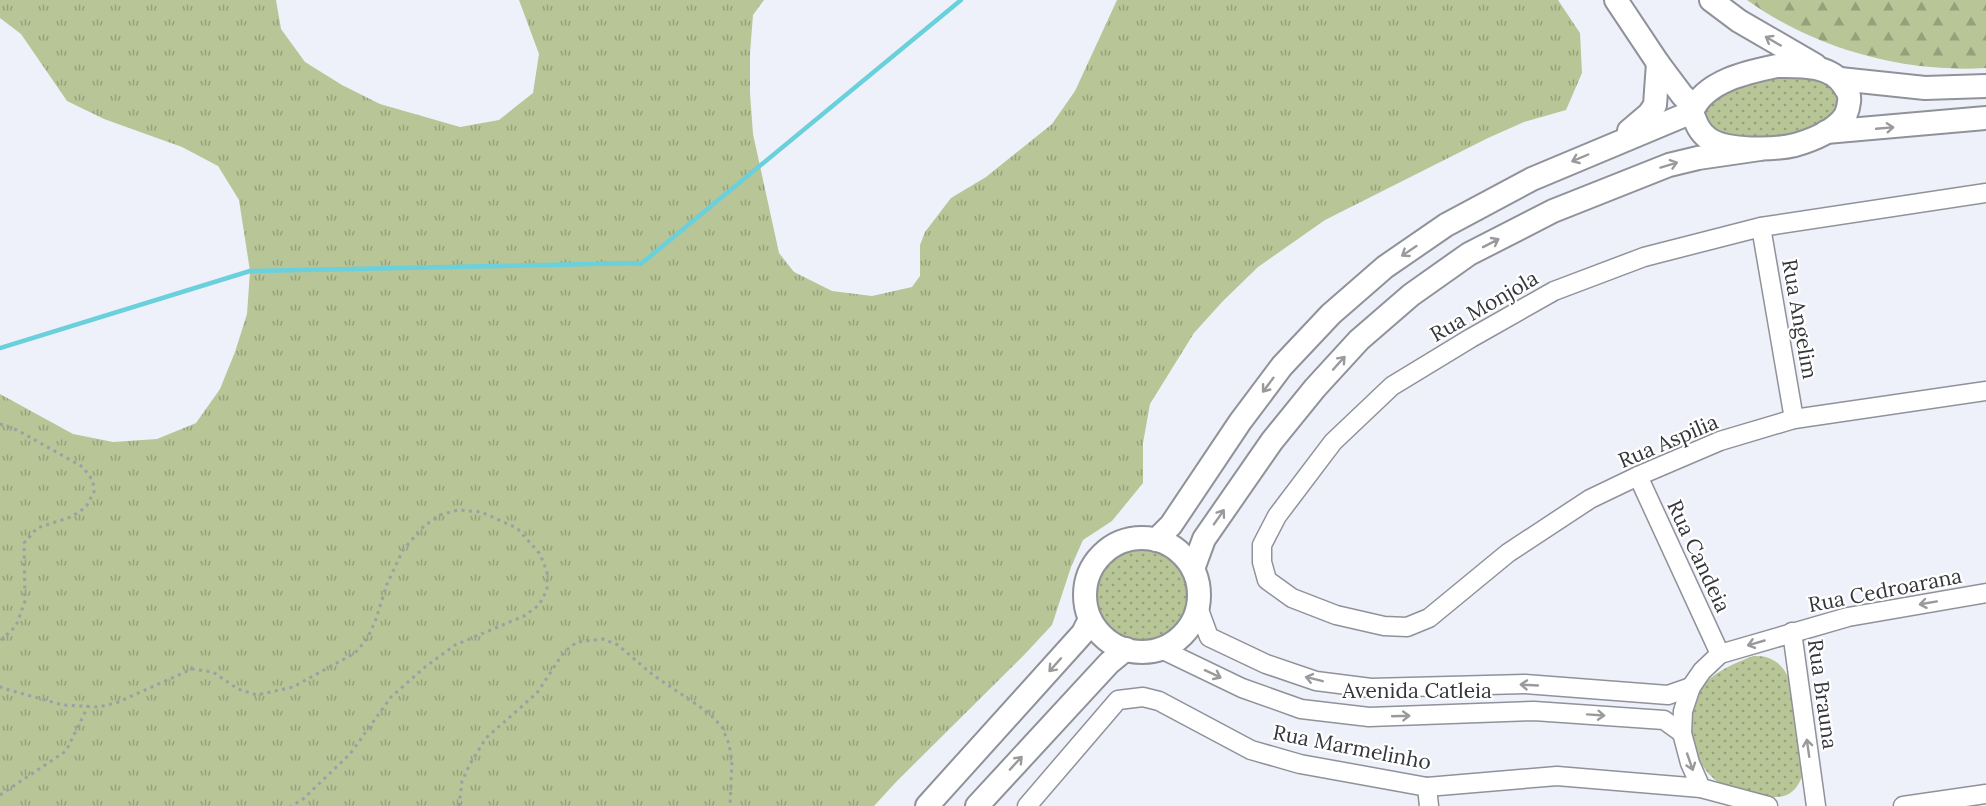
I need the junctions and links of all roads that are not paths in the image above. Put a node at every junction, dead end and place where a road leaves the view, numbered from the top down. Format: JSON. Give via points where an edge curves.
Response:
{"nodes":[{"id":1,"x":1617,"y":0,"type":"edge"},
{"id":2,"x":1711,"y":0,"type":"edge"},
{"id":3,"x":1658,"y":63,"type":"junction"},
{"id":4,"x":1832,"y":75,"type":"junction"},
{"id":5,"x":1986,"y":86,"type":"edge"},
{"id":6,"x":1693,"y":110,"type":"junction"},
{"id":7,"x":1986,"y":118,"type":"edge"},
{"id":8,"x":1826,"y":132,"type":"junction"},
{"id":9,"x":1616,"y":143,"type":"junction"},
{"id":10,"x":1760,"y":148,"type":"junction"},
{"id":11,"x":1986,"y":193,"type":"edge"},
{"id":12,"x":1761,"y":226,"type":"junction"},
{"id":13,"x":1986,"y":391,"type":"edge"},
{"id":14,"x":1794,"y":419,"type":"junction"},
{"id":15,"x":1638,"y":476,"type":"junction"},
{"id":16,"x":1156,"y":540,"type":"junction"},
{"id":17,"x":1193,"y":568,"type":"junction"},
{"id":18,"x":1986,"y":593,"type":"edge"},
{"id":19,"x":1198,"y":607,"type":"junction"},
{"id":20,"x":1090,"y":619,"type":"junction"},
{"id":21,"x":1407,"y":627,"type":"joint"},
{"id":22,"x":1792,"y":632,"type":"junction"},
{"id":23,"x":1126,"y":649,"type":"junction"},
{"id":24,"x":1161,"y":649,"type":"junction"},
{"id":25,"x":1720,"y":654,"type":"junction"},
{"id":26,"x":1691,"y":687,"type":"junction"},
{"id":27,"x":1682,"y":733,"type":"junction"},
{"id":28,"x":1427,"y":787,"type":"junction"},
{"id":29,"x":1701,"y":788,"type":"junction"},
{"id":30,"x":1986,"y":794,"type":"edge"},
{"id":31,"x":927,"y":806,"type":"edge"},
{"id":32,"x":977,"y":806,"type":"edge"},
{"id":33,"x":1027,"y":806,"type":"edge"},
{"id":34,"x":1429,"y":806,"type":"edge"},
{"id":35,"x":1768,"y":806,"type":"edge"},
{"id":36,"x":1816,"y":806,"type":"edge"},
{"id":37,"x":1904,"y":806,"type":"edge"}],
"edges":[{"from":1,"to":3,"type":"street"},
{"from":4,"to":2,"type":"street","one_way":true,"via":[[1739,21]]},
{"from":3,"to":6,"type":"street"},
{"from":3,"to":9,"type":"street","via":[[1654,105]]},
{"from":4,"to":5,"type":"street","via":[[1925,88]]},
{"from":4,"to":6,"type":"street","via":[[1805,66],[1749,72],[1706,93]]},
{"from":4,"to":8,"type":"street","via":[[1850,95],[1848,112]]},
{"from":6,"to":9,"type":"street"},
{"from":6,"to":10,"type":"street","via":[[1699,130],[1710,140]]},
{"from":8,"to":7,"type":"street","one_way":true},
{"from":8,"to":10,"type":"street","via":[[1795,145]]},
{"from":9,"to":16,"type":"street","one_way":true,"via":[[1532,179],[1446,225],[1385,267],[1331,314],[1282,366],[1171,525]]},
{"from":17,"to":10,"type":"street","one_way":true,"via":[[1204,539],[1272,441],[1359,340],[1412,295],[1469,254],[1553,211],[1669,165]]},
{"from":11,"to":12,"type":"street","name":"Rua Monjola"},
{"from":12,"to":14,"type":"street","name":"Rua Angelim"},
{"from":12,"to":21,"type":"street","name":"Rua Monjola","via":[[1644,257],[1554,291],[1392,386],[1333,442],[1277,516],[1262,545],[1267,580],[1292,598],[1336,615]]},
{"from":13,"to":14,"type":"street","name":"Rua Aspilia"},
{"from":14,"to":15,"type":"street","name":"Rua Aspilia","via":[[1720,441]]},
{"from":15,"to":21,"type":"street","name":"Rua Aspilia","via":[[1571,511],[1508,553],[1429,618]]},
{"from":15,"to":25,"type":"street","name":"Rua Candeia"},
{"from":16,"to":17,"type":"street","via":[[1177,550]]},
{"from":16,"to":20,"type":"street","via":[[1120,542],[1104,552],[1086,583],[1085,602]]},
{"from":17,"to":19,"type":"street"},
{"from":18,"to":22,"type":"street","name":"Rua Cedroarana","one_way":true,"via":[[1848,617]]},
{"from":19,"to":24,"type":"street","via":[[1191,625]]},
{"from":26,"to":19,"type":"street","name":"Avenida Catleia","one_way":true,"via":[[1668,695],[1525,684],[1371,688],[1316,681],[1266,664],[1209,637]]},
{"from":20,"to":23,"type":"street","via":[[1111,643]]},
{"from":20,"to":31,"type":"street","one_way":true,"via":[[1083,633]]},
{"from":22,"to":25,"type":"street","name":"Rua Brauna","one_way":true},
{"from":36,"to":22,"type":"street","name":"Rua Brauna","one_way":true},
{"from":23,"to":24,"type":"street"},
{"from":32,"to":23,"type":"street","one_way":true},
{"from":24,"to":27,"type":"street","name":"Avenida Catleia","one_way":true,"via":[[1242,688],[1301,709],[1369,717],[1534,711],[1664,720]]},
{"from":25,"to":26,"type":"street","name":"Rua Brauna"},
{"from":26,"to":27,"type":"street","name":"Rua Brauna","via":[[1683,711]]},
{"from":27,"to":29,"type":"street","name":"Rua Brauna","one_way":true},
{"from":28,"to":29,"type":"street","name":"Rua Marmelinho","via":[[1557,776]]},
{"from":28,"to":33,"type":"street","name":"Rua Marmelinho","via":[[1300,764],[1251,750],[1159,701],[1143,697],[1118,700]]},
{"from":28,"to":34,"type":"street"},
{"from":29,"to":35,"type":"street","name":"Rua Marmelinho"},
{"from":30,"to":37,"type":"street"}]}
